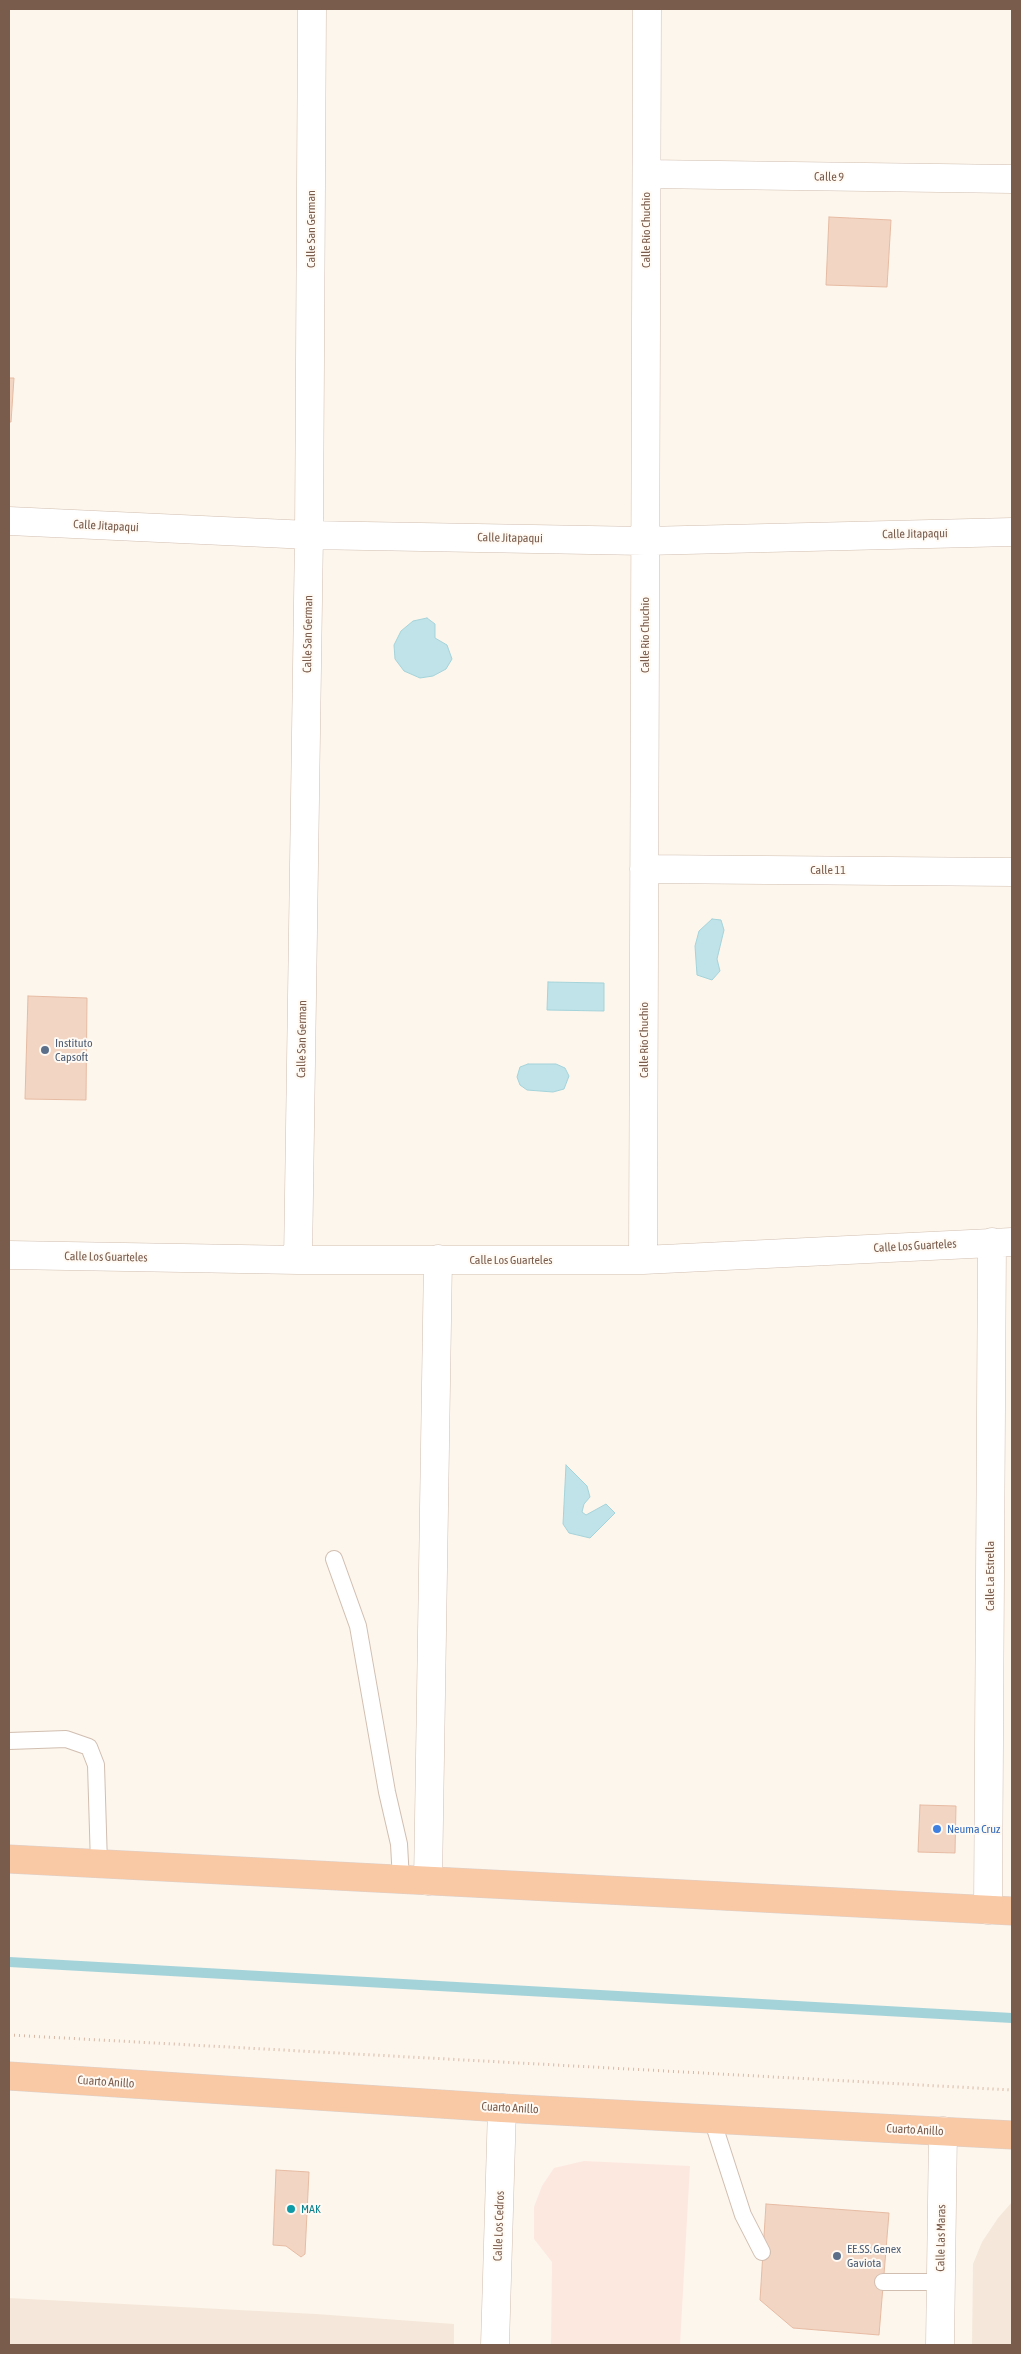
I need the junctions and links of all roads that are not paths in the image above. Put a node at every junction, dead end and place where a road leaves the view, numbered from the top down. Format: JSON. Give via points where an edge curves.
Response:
{"nodes":[{"id":1,"x":312,"y":9,"type":"edge"},
{"id":2,"x":648,"y":9,"type":"edge"},
{"id":3,"x":647,"y":174,"type":"junction"},
{"id":4,"x":1012,"y":179,"type":"edge"},
{"id":5,"x":9,"y":521,"type":"edge"},
{"id":6,"x":1012,"y":532,"type":"edge"},
{"id":7,"x":309,"y":535,"type":"junction"},
{"id":8,"x":645,"y":541,"type":"junction"},
{"id":9,"x":644,"y":868,"type":"junction"},
{"id":10,"x":1012,"y":872,"type":"edge"},
{"id":11,"x":1002,"y":1242,"type":"edge"},
{"id":12,"x":9,"y":1255,"type":"edge"},
{"id":13,"x":438,"y":1259,"type":"junction"},
{"id":14,"x":298,"y":1260,"type":"junction"},
{"id":15,"x":643,"y":1260,"type":"junction"},
{"id":16,"x":334,"y":1560,"type":"dead end"},
{"id":17,"x":9,"y":1741,"type":"edge"},
{"id":18,"x":9,"y":1859,"type":"edge"},
{"id":19,"x":99,"y":1864,"type":"junction"},
{"id":20,"x":400,"y":1880,"type":"junction"},
{"id":21,"x":428,"y":1881,"type":"junction"},
{"id":22,"x":1000,"y":1911,"type":"edge"},
{"id":23,"x":9,"y":2076,"type":"edge"},
{"id":24,"x":502,"y":2108,"type":"junction"},
{"id":25,"x":712,"y":2119,"type":"junction"},
{"id":26,"x":943,"y":2131,"type":"junction"},
{"id":27,"x":1012,"y":2135,"type":"edge"},
{"id":28,"x":762,"y":2252,"type":"dead end"},
{"id":29,"x":883,"y":2282,"type":"dead end"},
{"id":30,"x":941,"y":2282,"type":"junction"},
{"id":31,"x":495,"y":2345,"type":"edge"},
{"id":32,"x":940,"y":2345,"type":"edge"}],
"edges":[{"from":1,"to":7,"type":"street","name":"Calle San German"},
{"from":2,"to":3,"type":"street","name":"Calle Río Chuchio"},
{"from":3,"to":4,"type":"street","name":"Calle 9"},
{"from":3,"to":8,"type":"street","name":"Calle Río Chuchio"},
{"from":5,"to":7,"type":"street","name":"Calle Jitapaqui"},
{"from":6,"to":8,"type":"street","name":"Calle Jitapaqui"},
{"from":7,"to":8,"type":"street","name":"Calle Jitapaqui"},
{"from":7,"to":14,"type":"street","name":"Calle San German"},
{"from":8,"to":9,"type":"street","name":"Calle Río Chuchio"},
{"from":9,"to":10,"type":"street","name":"Calle 11"},
{"from":9,"to":15,"type":"street","name":"Calle Río Chuchio"},
{"from":11,"to":15,"type":"street","name":"Calle Los Guarteles"},
{"from":11,"to":22,"type":"street","name":"Calle La Estrella"},
{"from":12,"to":14,"type":"street","name":"Calle Los Guarteles"},
{"from":13,"to":14,"type":"street","name":"Calle Los Guarteles"},
{"from":13,"to":15,"type":"street","name":"Calle Los Guarteles"},
{"from":13,"to":21,"type":"street"},
{"from":16,"to":20,"type":"lane","via":[[358,1626],[399,1844]]},
{"from":17,"to":19,"type":"lane","via":[[66,1740],[89,1747],[96,1765]]},
{"from":18,"to":19,"type":"highway"},
{"from":19,"to":20,"type":"highway"},
{"from":20,"to":21,"type":"highway"},
{"from":21,"to":22,"type":"highway"},
{"from":23,"to":24,"type":"highway","name":"Cuarto Anillo"},
{"from":24,"to":25,"type":"highway","name":"Cuarto Anillo"},
{"from":24,"to":31,"type":"street","name":"Calle Los Cedros"},
{"from":25,"to":26,"type":"highway","name":"Cuarto Anillo"},
{"from":25,"to":28,"type":"lane","via":[[743,2215]]},
{"from":26,"to":27,"type":"highway","name":"Cuarto Anillo"},
{"from":26,"to":30,"type":"street","name":"Calle Las Maras"},
{"from":29,"to":30,"type":"lane"},
{"from":30,"to":32,"type":"street","name":"Calle Las Maras"}]}
